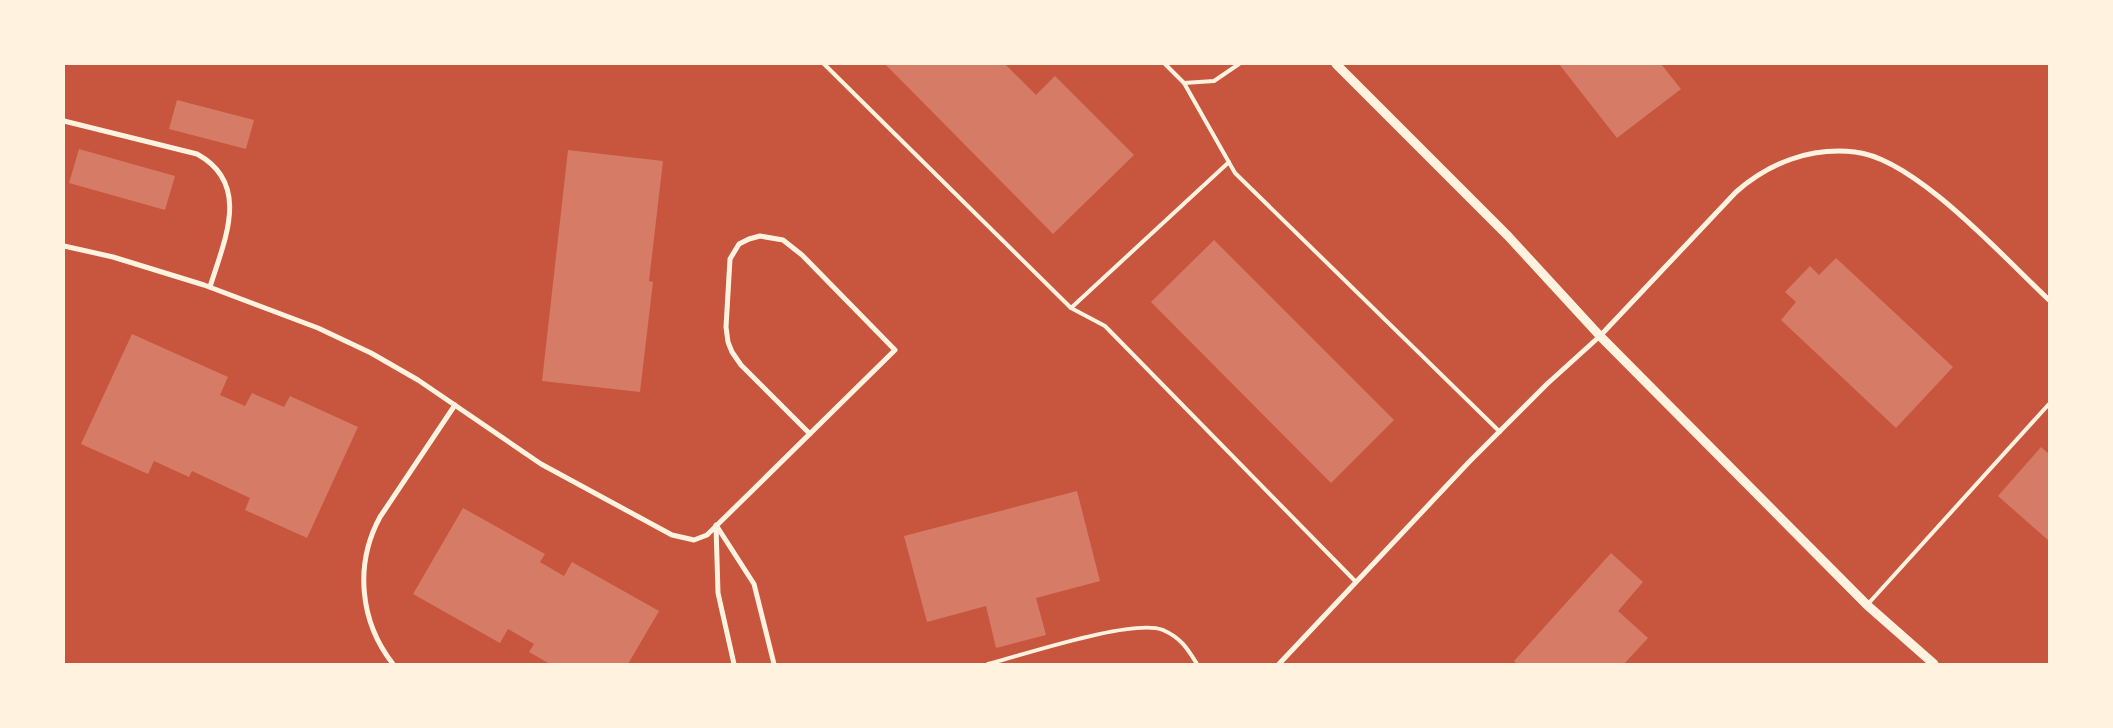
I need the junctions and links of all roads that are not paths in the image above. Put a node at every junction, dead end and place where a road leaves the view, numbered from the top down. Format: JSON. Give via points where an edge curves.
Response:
{"nodes":[{"id":1,"x":824,"y":64,"type":"edge"},
{"id":2,"x":1165,"y":64,"type":"edge"},
{"id":3,"x":1239,"y":64,"type":"edge"},
{"id":4,"x":1336,"y":64,"type":"edge"},
{"id":5,"x":1184,"y":83,"type":"junction"},
{"id":6,"x":64,"y":121,"type":"edge"},
{"id":7,"x":1229,"y":162,"type":"junction"},
{"id":8,"x":64,"y":246,"type":"edge"},
{"id":9,"x":210,"y":288,"type":"junction"},
{"id":10,"x":2049,"y":300,"type":"edge"},
{"id":11,"x":1071,"y":308,"type":"junction"},
{"id":12,"x":1600,"y":336,"type":"junction"},
{"id":13,"x":2049,"y":404,"type":"edge"},
{"id":14,"x":455,"y":405,"type":"junction"},
{"id":15,"x":1500,"y":432,"type":"junction"},
{"id":16,"x":810,"y":434,"type":"junction"},
{"id":17,"x":716,"y":525,"type":"junction"},
{"id":18,"x":1356,"y":582,"type":"junction"},
{"id":19,"x":1868,"y":605,"type":"junction"},
{"id":20,"x":393,"y":664,"type":"edge"},
{"id":21,"x":734,"y":664,"type":"edge"},
{"id":22,"x":774,"y":664,"type":"edge"},
{"id":23,"x":988,"y":664,"type":"edge"},
{"id":24,"x":1197,"y":664,"type":"edge"},
{"id":25,"x":1280,"y":664,"type":"edge"},
{"id":26,"x":1934,"y":664,"type":"edge"}],
"edges":[{"from":1,"to":11,"type":"lane"},
{"from":2,"to":5,"type":"lane"},
{"from":3,"to":5,"type":"lane","via":[[1214,81]]},
{"from":4,"to":12,"type":"street","via":[[1508,236]]},
{"from":5,"to":7,"type":"lane"},
{"from":6,"to":9,"type":"street","via":[[197,154],[220,172],[231,199]]},
{"from":7,"to":11,"type":"lane"},
{"from":7,"to":15,"type":"lane","via":[[1235,173]]},
{"from":8,"to":9,"type":"street","via":[[113,257]]},
{"from":9,"to":14,"type":"street","via":[[310,325],[371,353]]},
{"from":10,"to":12,"type":"street","via":[[1950,206],[1920,182],[1867,155],[1816,152],[1787,160],[1748,182]]},
{"from":11,"to":18,"type":"lane","via":[[1105,326]]},
{"from":12,"to":15,"type":"street"},
{"from":12,"to":19,"type":"street"},
{"from":13,"to":19,"type":"lane"},
{"from":14,"to":17,"type":"street","via":[[534,460],[672,535],[694,540]]},
{"from":14,"to":20,"type":"street","via":[[380,517],[366,550],[364,595],[368,615],[374,634]]},
{"from":15,"to":18,"type":"street"},
{"from":16,"to":16,"type":"street","via":[[741,365],[728,342],[730,259],[739,244],[748,238],[770,236],[791,246],[816,267],[895,350]]},
{"from":16,"to":17,"type":"street"},
{"from":17,"to":21,"type":"street","via":[[718,593]]},
{"from":17,"to":22,"type":"street","via":[[754,584]]},
{"from":18,"to":25,"type":"street"},
{"from":19,"to":26,"type":"street"},
{"from":23,"to":24,"type":"lane","via":[[1122,629],[1161,630],[1182,641]]}]}
